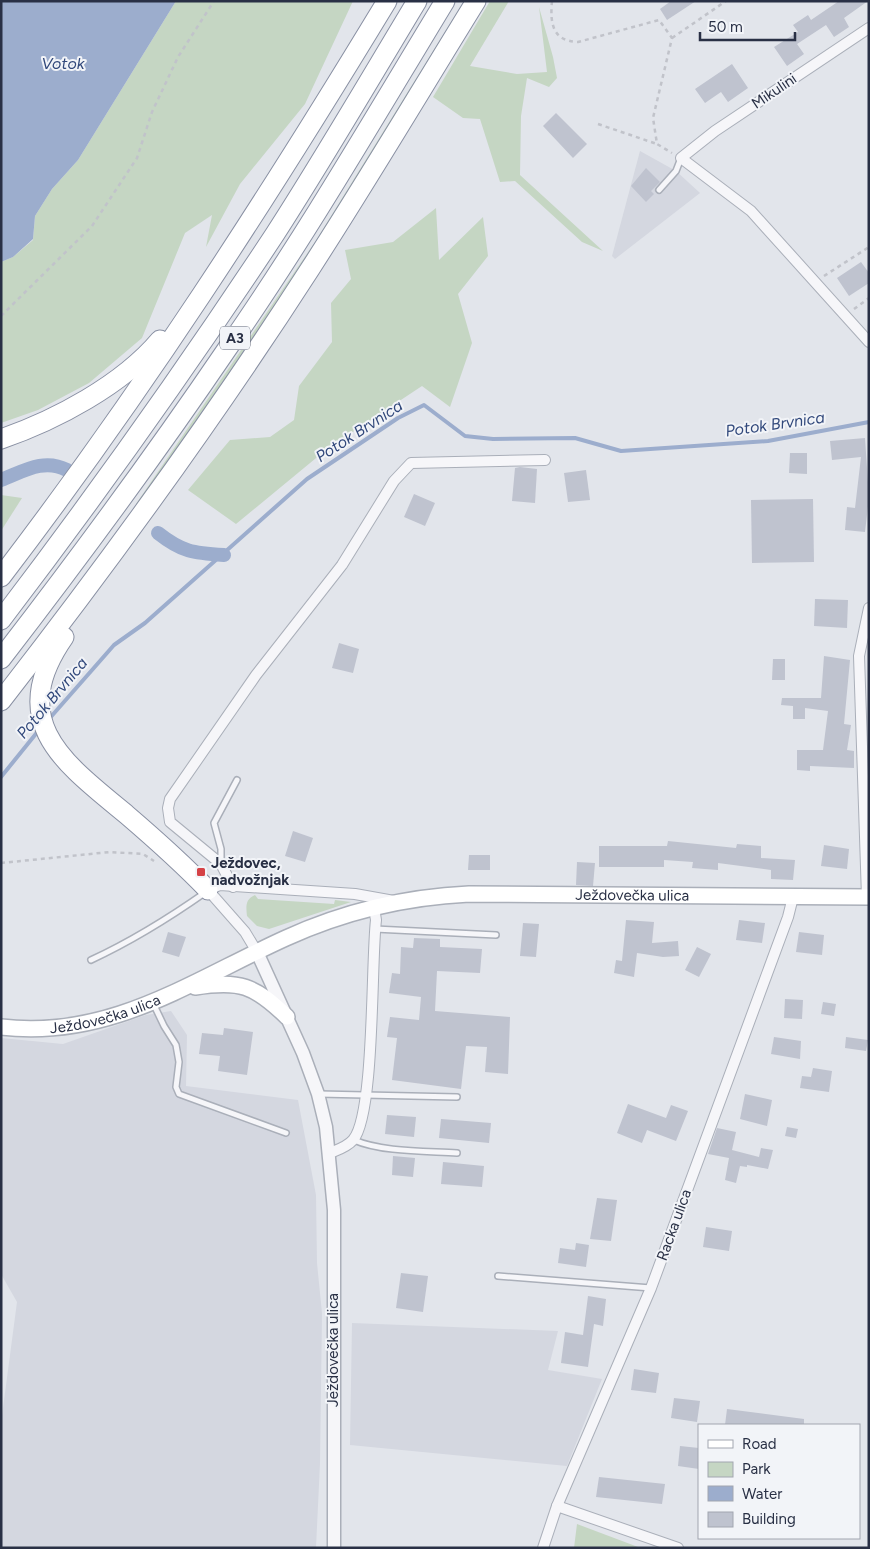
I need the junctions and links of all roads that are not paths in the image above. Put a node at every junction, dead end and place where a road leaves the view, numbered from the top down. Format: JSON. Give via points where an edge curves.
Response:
{"nodes":[{"id":1,"x":387,"y":1,"type":"edge"},
{"id":2,"x":417,"y":1,"type":"edge"},
{"id":3,"x":445,"y":1,"type":"edge"},
{"id":4,"x":476,"y":1,"type":"edge"},
{"id":5,"x":869,"y":28,"type":"edge"},
{"id":6,"x":681,"y":158,"type":"junction"},
{"id":7,"x":659,"y":190,"type":"dead end"},
{"id":8,"x":210,"y":283,"type":"junction"},
{"id":9,"x":869,"y":342,"type":"edge"},
{"id":10,"x":1,"y":439,"type":"edge"},
{"id":11,"x":545,"y":460,"type":"dead end"},
{"id":12,"x":1,"y":577,"type":"edge"},
{"id":13,"x":91,"y":586,"type":"junction"},
{"id":14,"x":869,"y":608,"type":"edge"},
{"id":15,"x":1,"y":620,"type":"edge"},
{"id":16,"x":1,"y":659,"type":"edge"},
{"id":17,"x":1,"y":701,"type":"edge"},
{"id":18,"x":238,"y":780,"type":"dead end"},
{"id":19,"x":221,"y":864,"type":"junction"},
{"id":20,"x":233,"y":887,"type":"junction"},
{"id":21,"x":208,"y":890,"type":"junction"},
{"id":22,"x":793,"y":897,"type":"junction"},
{"id":23,"x":868,"y":897,"type":"edge"},
{"id":24,"x":396,"y":902,"type":"junction"},
{"id":25,"x":374,"y":908,"type":"junction"},
{"id":26,"x":375,"y":929,"type":"junction"},
{"id":27,"x":496,"y":935,"type":"dead end"},
{"id":28,"x":257,"y":952,"type":"junction"},
{"id":29,"x":90,"y":960,"type":"dead end"},
{"id":30,"x":179,"y":990,"type":"junction"},
{"id":31,"x":153,"y":1002,"type":"junction"},
{"id":32,"x":287,"y":1017,"type":"junction"},
{"id":33,"x":1,"y":1028,"type":"edge"},
{"id":34,"x":318,"y":1094,"type":"junction"},
{"id":35,"x":366,"y":1094,"type":"junction"},
{"id":36,"x":457,"y":1097,"type":"dead end"},
{"id":37,"x":286,"y":1134,"type":"dead end"},
{"id":38,"x":353,"y":1140,"type":"junction"},
{"id":39,"x":330,"y":1153,"type":"junction"},
{"id":40,"x":457,"y":1154,"type":"dead end"},
{"id":41,"x":498,"y":1276,"type":"dead end"},
{"id":42,"x":651,"y":1288,"type":"junction"},
{"id":43,"x":557,"y":1506,"type":"junction"},
{"id":44,"x":334,"y":1548,"type":"edge"},
{"id":45,"x":543,"y":1548,"type":"edge"},
{"id":46,"x":678,"y":1548,"type":"edge"}],
"edges":[{"from":1,"to":8,"type":"highway"},
{"from":2,"to":15,"type":"highway","number":"A3","via":[[276,232],[70,530]]},
{"from":3,"to":16,"type":"highway","number":"A3","via":[[228,348],[88,546]]},
{"from":4,"to":13,"type":"highway","via":[[311,268]]},
{"from":5,"to":6,"type":"street","name":"Mikulini","via":[[715,131]]},
{"from":6,"to":7,"type":"lane","via":[[676,171]]},
{"from":6,"to":9,"type":"street","via":[[751,212]]},
{"from":8,"to":10,"type":"highway","via":[[154,348],[119,378],[61,413]]},
{"from":8,"to":12,"type":"highway"},
{"from":11,"to":19,"type":"street","via":[[411,463],[394,481],[342,565],[250,683],[170,799],[170,822]]},
{"from":13,"to":17,"type":"highway"},
{"from":13,"to":21,"type":"highway","via":[[85,607],[42,676],[40,704],[51,743],[77,773],[170,852]]},
{"from":14,"to":23,"type":"street","via":[[859,656]]},
{"from":18,"to":19,"type":"lane","via":[[214,823],[221,848]]},
{"from":19,"to":20,"type":"street"},
{"from":20,"to":21,"type":"street","name":"Ježdovečka ulica","via":[[220,885]]},
{"from":20,"to":24,"type":"street","name":"Ježdovečka ulica","via":[[355,894]]},
{"from":21,"to":28,"type":"street","via":[[245,932]]},
{"from":21,"to":29,"type":"lane","via":[[138,936]]},
{"from":22,"to":23,"type":"main road","name":"Ježdovečka ulica"},
{"from":22,"to":24,"type":"main road","name":"Ježdovečka ulica","via":[[469,894]]},
{"from":22,"to":42,"type":"street","name":"Racka ulica"},
{"from":24,"to":25,"type":"main road","name":"Ježdovečka ulica"},
{"from":25,"to":26,"type":"street"},
{"from":25,"to":28,"type":"main road","name":"Ježdovečka ulica","via":[[309,929]]},
{"from":26,"to":27,"type":"lane"},
{"from":26,"to":35,"type":"street"},
{"from":28,"to":30,"type":"main road","name":"Ježdovečka ulica"},
{"from":28,"to":32,"type":"street","name":"Ježdovečka ulica"},
{"from":30,"to":31,"type":"main road","name":"Ježdovečka ulica"},
{"from":30,"to":32,"type":"main road","via":[[206,985],[241,985],[261,994]]},
{"from":31,"to":33,"type":"main road","name":"Ježdovečka ulica","via":[[72,1028]]},
{"from":31,"to":37,"type":"lane","via":[[176,1045],[179,1062],[176,1087],[179,1094]]},
{"from":32,"to":34,"type":"street","name":"Ježdovečka ulica"},
{"from":34,"to":35,"type":"lane"},
{"from":34,"to":39,"type":"street","name":"Ježdovečka ulica"},
{"from":35,"to":36,"type":"lane"},
{"from":35,"to":38,"type":"street"},
{"from":38,"to":39,"type":"street"},
{"from":38,"to":40,"type":"lane"},
{"from":39,"to":44,"type":"street","name":"Ježdovečka ulica","via":[[334,1210]]},
{"from":41,"to":42,"type":"lane"},
{"from":42,"to":43,"type":"street","name":"Racka ulica"},
{"from":43,"to":45,"type":"street","name":"Racka ulica"},
{"from":43,"to":46,"type":"street"}]}
